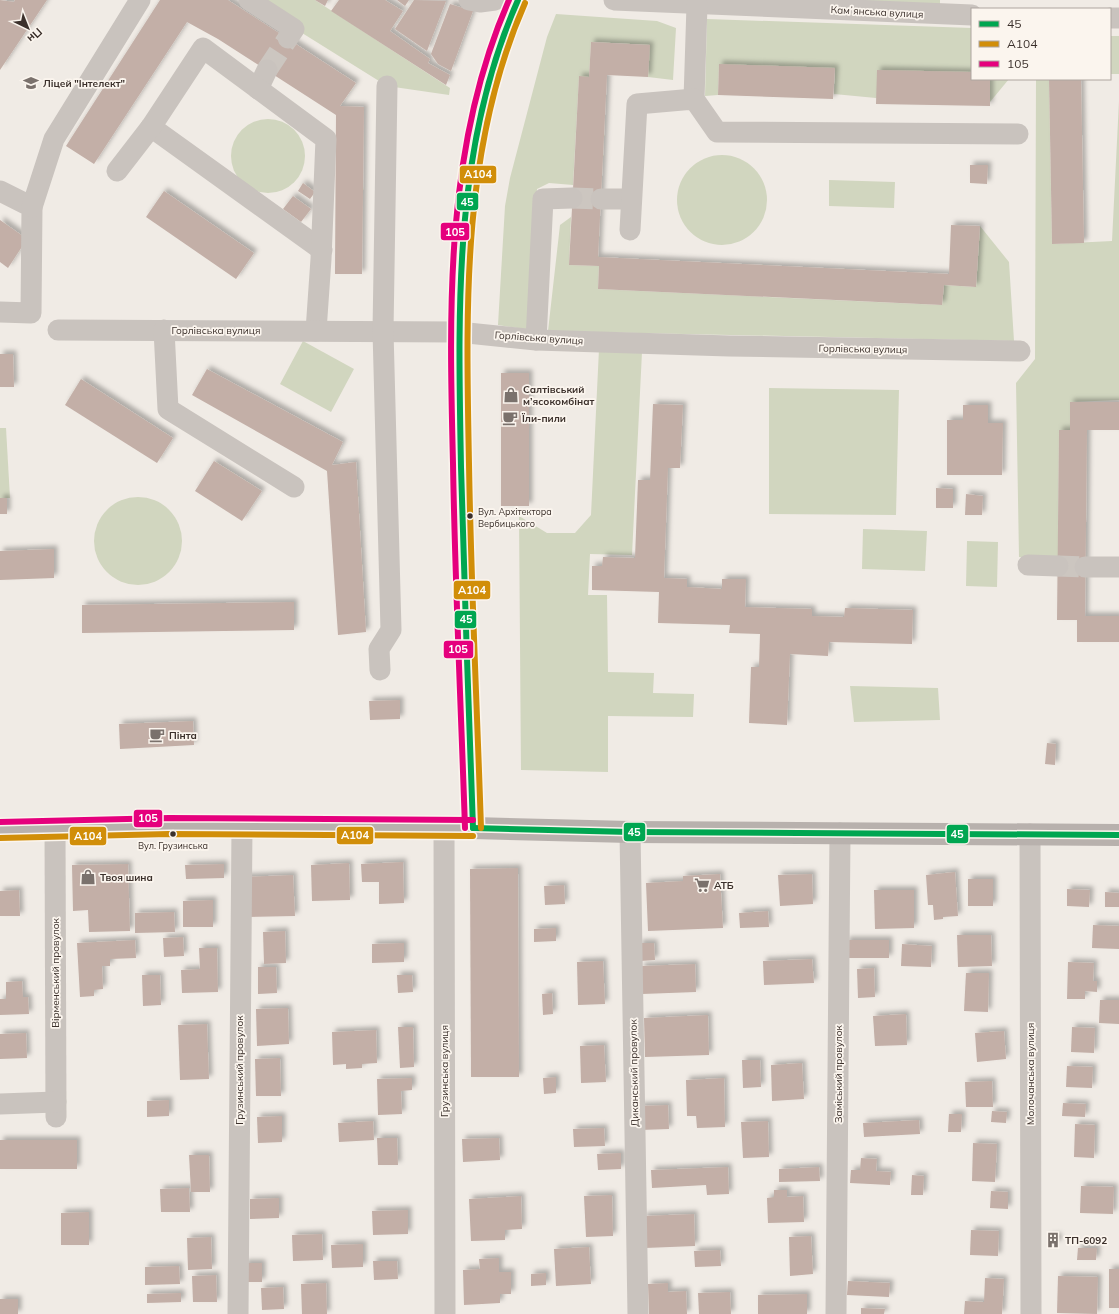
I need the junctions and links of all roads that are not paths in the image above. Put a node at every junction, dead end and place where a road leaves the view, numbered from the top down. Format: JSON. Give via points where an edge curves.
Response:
{"nodes":[{"id":1,"x":140,"y":0,"type":"edge"},
{"id":2,"x":249,"y":0,"type":"edge"},
{"id":3,"x":469,"y":0,"type":"edge"},
{"id":4,"x":494,"y":0,"type":"edge"},
{"id":5,"x":518,"y":0,"type":"edge"},
{"id":6,"x":614,"y":0,"type":"edge"},
{"id":7,"x":785,"y":4,"type":"edge"},
{"id":8,"x":697,"y":5,"type":"junction"},
{"id":9,"x":971,"y":15,"type":"edge"},
{"id":10,"x":288,"y":38,"type":"tunnel mouth"},
{"id":11,"x":267,"y":70,"type":"tunnel mouth"},
{"id":12,"x":387,"y":86,"type":"dead end"},
{"id":13,"x":258,"y":89,"type":"junction"},
{"id":14,"x":694,"y":99,"type":"junction"},
{"id":15,"x":151,"y":127,"type":"junction"},
{"id":16,"x":1018,"y":134,"type":"dead end"},
{"id":17,"x":117,"y":171,"type":"dead end"},
{"id":18,"x":0,"y":191,"type":"edge"},
{"id":19,"x":572,"y":198,"type":"tunnel mouth"},
{"id":20,"x":601,"y":199,"type":"tunnel mouth"},
{"id":21,"x":631,"y":199,"type":"junction"},
{"id":22,"x":32,"y":207,"type":"junction"},
{"id":23,"x":630,"y":230,"type":"dead end"},
{"id":24,"x":322,"y":250,"type":"junction"},
{"id":25,"x":0,"y":312,"type":"edge"},
{"id":26,"x":58,"y":330,"type":"dead end"},
{"id":27,"x":164,"y":330,"type":"junction"},
{"id":28,"x":316,"y":331,"type":"junction"},
{"id":29,"x":383,"y":331,"type":"junction"},
{"id":30,"x":458,"y":332,"type":"junction"},
{"id":31,"x":536,"y":340,"type":"junction"},
{"id":32,"x":1020,"y":351,"type":"dead end"},
{"id":33,"x":294,"y":487,"type":"dead end"},
{"id":34,"x":1028,"y":565,"type":"dead end"},
{"id":35,"x":1058,"y":566,"type":"tunnel mouth"},
{"id":36,"x":1085,"y":567,"type":"tunnel mouth"},
{"id":37,"x":1118,"y":567,"type":"edge"},
{"id":38,"x":380,"y":670,"type":"dead end"},
{"id":39,"x":242,"y":826,"type":"junction"},
{"id":40,"x":444,"y":828,"type":"junction"},
{"id":41,"x":473,"y":828,"type":"junction"},
{"id":42,"x":55,"y":829,"type":"junction"},
{"id":43,"x":0,"y":830,"type":"edge"},
{"id":44,"x":630,"y":832,"type":"junction"},
{"id":45,"x":840,"y":833,"type":"junction"},
{"id":46,"x":1030,"y":834,"type":"junction"},
{"id":47,"x":1119,"y":835,"type":"edge"},
{"id":48,"x":0,"y":1104,"type":"edge"},
{"id":49,"x":238,"y":1314,"type":"edge"},
{"id":50,"x":445,"y":1314,"type":"edge"},
{"id":51,"x":638,"y":1314,"type":"edge"},
{"id":52,"x":836,"y":1314,"type":"edge"},
{"id":53,"x":1031,"y":1314,"type":"edge"}],
"edges":[{"from":1,"to":22,"type":"street","via":[[54,139]]},
{"from":2,"to":10,"type":"street","via":[[294,29]]},
{"from":3,"to":4,"type":"street"},
{"from":5,"to":30,"type":"street","via":[[502,36],[488,80],[474,148],[463,230]]},
{"from":6,"to":8,"type":"street","name":"Камʼянська вулиця"},
{"from":7,"to":8,"type":"street","name":"Камʼянська вулиця"},
{"from":7,"to":9,"type":"street","name":"Камʼянська вулиця"},
{"from":8,"to":14,"type":"street"},
{"from":11,"to":13,"type":"street"},
{"from":12,"to":29,"type":"street"},
{"from":13,"to":15,"type":"street","via":[[203,48]]},
{"from":13,"to":24,"type":"street","via":[[326,139]]},
{"from":14,"to":16,"type":"street","via":[[717,132]]},
{"from":14,"to":21,"type":"street","via":[[637,104]]},
{"from":15,"to":17,"type":"street"},
{"from":15,"to":24,"type":"street"},
{"from":18,"to":22,"type":"street"},
{"from":19,"to":31,"type":"street","via":[[543,199]]},
{"from":20,"to":21,"type":"street"},
{"from":21,"to":23,"type":"street"},
{"from":22,"to":25,"type":"street","via":[[31,313]]},
{"from":24,"to":28,"type":"street"},
{"from":26,"to":27,"type":"street","name":"Горлівська вулиця"},
{"from":27,"to":28,"type":"street","name":"Горлівська вулиця"},
{"from":27,"to":33,"type":"street","via":[[168,409]]},
{"from":28,"to":29,"type":"street","name":"Горлівська вулиця"},
{"from":29,"to":30,"type":"street","name":"Горлівська вулиця"},
{"from":29,"to":38,"type":"street","via":[[391,630],[379,650]]},
{"from":30,"to":31,"type":"street","name":"Горлівська вулиця"},
{"from":30,"to":41,"type":"street"},
{"from":31,"to":32,"type":"street","name":"Горлівська вулиця"},
{"from":34,"to":35,"type":"street"},
{"from":36,"to":37,"type":"street"},
{"from":39,"to":40,"type":"main road"},
{"from":39,"to":42,"type":"main road"},
{"from":39,"to":49,"type":"street","name":"Грузинський провулок"},
{"from":40,"to":41,"type":"main road"},
{"from":40,"to":50,"type":"street","name":"Грузинська вулиця"},
{"from":41,"to":44,"type":"main road"},
{"from":42,"to":43,"type":"main road"},
{"from":42,"to":48,"type":"street","name":"Вірменський провулок","via":[[56,1110]]},
{"from":44,"to":45,"type":"main road"},
{"from":44,"to":51,"type":"street","name":"Диканський провулок"},
{"from":45,"to":46,"type":"main road"},
{"from":45,"to":52,"type":"street","name":"Заміський провулок"},
{"from":46,"to":47,"type":"main road"},
{"from":46,"to":53,"type":"street","name":"Молочанська вулиця"}]}
